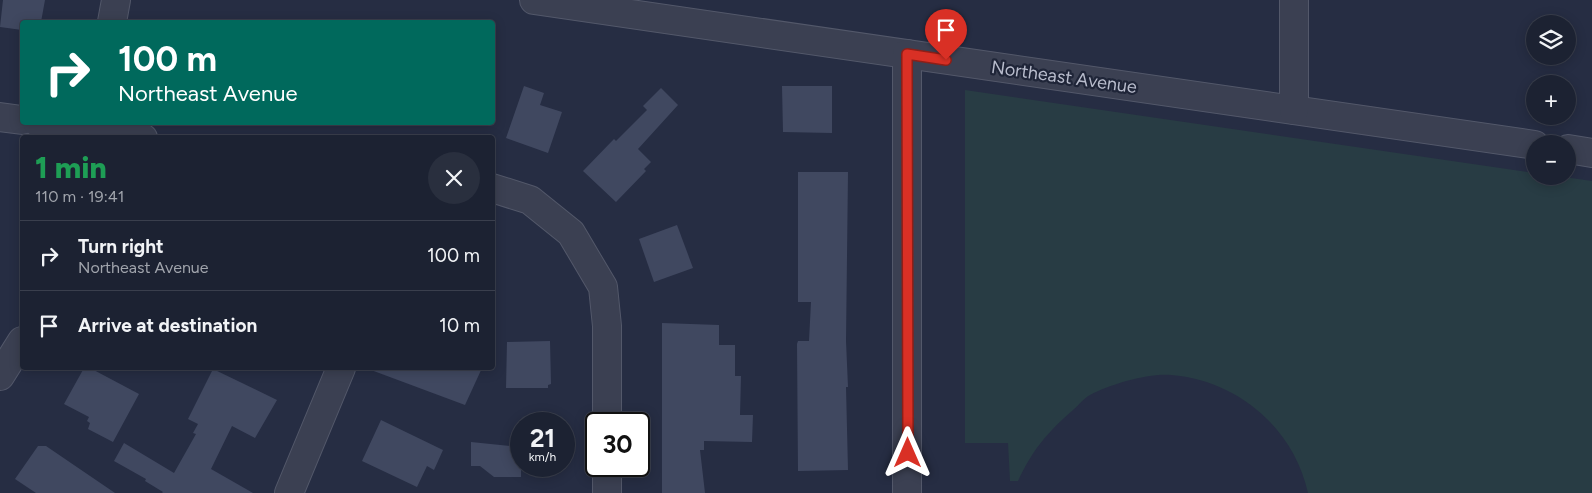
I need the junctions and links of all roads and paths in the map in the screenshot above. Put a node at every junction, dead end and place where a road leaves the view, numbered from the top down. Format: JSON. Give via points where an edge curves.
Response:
{"nodes":[{"id":1,"x":116,"y":0,"type":"edge"},
{"id":2,"x":534,"y":0,"type":"edge"},
{"id":3,"x":1294,"y":0,"type":"edge"},
{"id":4,"x":112,"y":20,"type":"edge"},
{"id":5,"x":907,"y":54,"type":"junction"},
{"id":6,"x":1294,"y":110,"type":"junction"},
{"id":7,"x":0,"y":117,"type":"edge"},
{"id":8,"x":20,"y":120,"type":"edge"},
{"id":9,"x":57,"y":125,"type":"edge"},
{"id":10,"x":91,"y":130,"type":"edge"},
{"id":11,"x":124,"y":135,"type":"edge"},
{"id":12,"x":1526,"y":143,"type":"edge"},
{"id":13,"x":1576,"y":150,"type":"edge"},
{"id":14,"x":1592,"y":153,"type":"edge"},
{"id":15,"x":495,"y":189,"type":"edge"},
{"id":16,"x":20,"y":344,"type":"edge"},
{"id":17,"x":340,"y":370,"type":"edge"},
{"id":18,"x":0,"y":376,"type":"edge"},
{"id":19,"x":607,"y":412,"type":"edge"},
{"id":20,"x":607,"y":477,"type":"edge"},
{"id":21,"x":289,"y":493,"type":"edge"},
{"id":22,"x":607,"y":493,"type":"edge"},
{"id":23,"x":908,"y":493,"type":"edge"}],
"edges":[{"from":1,"to":4,"type":"street"},
{"from":2,"to":5,"type":"street","name":"Northeast Avenue"},
{"from":3,"to":6,"type":"street"},
{"from":5,"to":6,"type":"street","name":"Northeast Avenue"},
{"from":5,"to":23,"type":"street"},
{"from":6,"to":12,"type":"street","name":"Northeast Avenue"},
{"from":7,"to":8,"type":"street"},
{"from":9,"to":10,"type":"street"},
{"from":10,"to":11,"type":"street"},
{"from":13,"to":14,"type":"street"},
{"from":15,"to":19,"type":"street","via":[[530,200],[571,233],[600,281],[607,326]]},
{"from":16,"to":18,"type":"street"},
{"from":17,"to":21,"type":"street"},
{"from":20,"to":22,"type":"street"}]}
